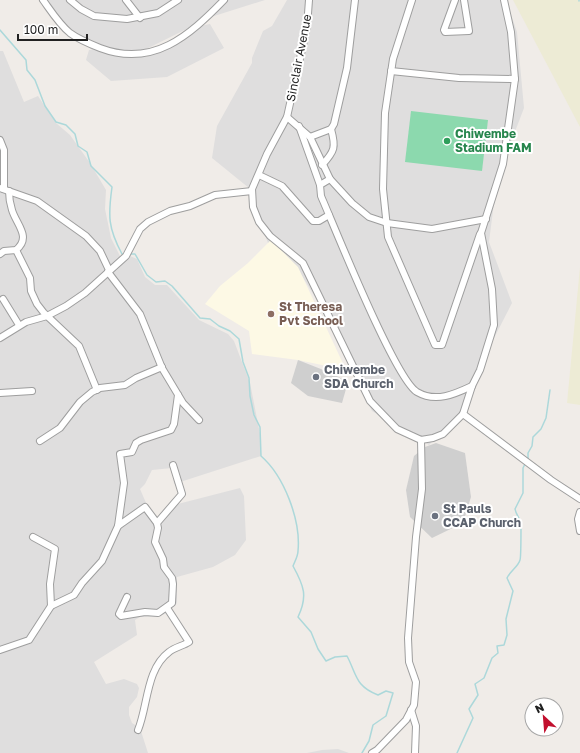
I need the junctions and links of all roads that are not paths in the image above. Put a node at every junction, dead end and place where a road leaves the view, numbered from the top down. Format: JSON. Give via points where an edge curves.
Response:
{"nodes":[{"id":1,"x":43,"y":0,"type":"edge"},
{"id":2,"x":70,"y":0,"type":"edge"},
{"id":3,"x":126,"y":0,"type":"edge"},
{"id":4,"x":178,"y":0,"type":"edge"},
{"id":5,"x":224,"y":0,"type":"edge"},
{"id":6,"x":309,"y":0,"type":"edge"},
{"id":7,"x":355,"y":0,"type":"edge"},
{"id":8,"x":412,"y":0,"type":"edge"},
{"id":9,"x":455,"y":0,"type":"edge"},
{"id":10,"x":464,"y":0,"type":"edge"},
{"id":11,"x":504,"y":0,"type":"edge"},
{"id":12,"x":140,"y":18,"type":"junction"},
{"id":13,"x":391,"y":71,"type":"junction"},
{"id":14,"x":515,"y":79,"type":"junction"},
{"id":15,"x":287,"y":117,"type":"junction"},
{"id":16,"x":299,"y":126,"type":"junction"},
{"id":17,"x":331,"y":129,"type":"junction"},
{"id":18,"x":310,"y":137,"type":"junction"},
{"id":19,"x":0,"y":140,"type":"edge"},
{"id":20,"x":322,"y":164,"type":"junction"},
{"id":21,"x":259,"y":175,"type":"junction"},
{"id":22,"x":330,"y":179,"type":"junction"},
{"id":23,"x":320,"y":185,"type":"junction"},
{"id":24,"x":4,"y":189,"type":"edge"},
{"id":25,"x":252,"y":191,"type":"junction"},
{"id":26,"x":329,"y":215,"type":"junction"},
{"id":27,"x":486,"y":219,"type":"junction"},
{"id":28,"x":387,"y":223,"type":"junction"},
{"id":29,"x":480,"y":233,"type":"junction"},
{"id":30,"x":16,"y":250,"type":"junction"},
{"id":31,"x":0,"y":254,"type":"edge"},
{"id":32,"x":109,"y":271,"type":"junction"},
{"id":33,"x":2,"y":299,"type":"dead end"},
{"id":34,"x":47,"y":316,"type":"junction"},
{"id":35,"x":20,"y":325,"type":"junction"},
{"id":36,"x":0,"y":338,"type":"edge"},
{"id":37,"x":162,"y":367,"type":"junction"},
{"id":38,"x":472,"y":386,"type":"junction"},
{"id":39,"x":97,"y":390,"type":"junction"},
{"id":40,"x":32,"y":391,"type":"dead end"},
{"id":41,"x":0,"y":392,"type":"edge"},
{"id":42,"x":178,"y":395,"type":"junction"},
{"id":43,"x":463,"y":414,"type":"junction"},
{"id":44,"x":199,"y":420,"type":"dead end"},
{"id":45,"x":421,"y":440,"type":"junction"},
{"id":46,"x":40,"y":441,"type":"dead end"},
{"id":47,"x":173,"y":465,"type":"dead end"},
{"id":48,"x":580,"y":498,"type":"edge"},
{"id":49,"x":580,"y":512,"type":"edge"},
{"id":50,"x":157,"y":523,"type":"junction"},
{"id":51,"x":118,"y":526,"type":"junction"},
{"id":52,"x":580,"y":531,"type":"edge"},
{"id":53,"x":33,"y":537,"type":"dead end"},
{"id":54,"x":127,"y":597,"type":"dead end"},
{"id":55,"x":51,"y":606,"type":"junction"},
{"id":56,"x":167,"y":608,"type":"junction"},
{"id":57,"x":0,"y":649,"type":"edge"},
{"id":58,"x":411,"y":710,"type":"junction"},
{"id":59,"x":138,"y":730,"type":"dead end"},
{"id":60,"x":372,"y":753,"type":"edge"},
{"id":61,"x":415,"y":753,"type":"edge"}],
"edges":[{"from":1,"to":5,"type":"street","via":[[62,26],[74,36],[109,52],[135,55],[177,42],[203,22]]},
{"from":2,"to":12,"type":"street","via":[[80,9],[99,18]]},
{"from":3,"to":12,"type":"street"},
{"from":4,"to":12,"type":"street","via":[[160,13]]},
{"from":6,"to":15,"type":"street","name":"Sinclair Avenue","via":[[307,28]]},
{"from":7,"to":17,"type":"street","via":[[347,68]]},
{"from":8,"to":13,"type":"street","via":[[394,52]]},
{"from":9,"to":10,"type":"street","via":[[444,32],[469,31]]},
{"from":11,"to":14,"type":"street","via":[[511,32]]},
{"from":13,"to":14,"type":"street","via":[[459,78]]},
{"from":13,"to":28,"type":"street","via":[[382,165]]},
{"from":14,"to":27,"type":"street","via":[[503,164]]},
{"from":15,"to":16,"type":"street"},
{"from":15,"to":21,"type":"street","name":"Sinclair Avenue"},
{"from":16,"to":18,"type":"street"},
{"from":16,"to":23,"type":"street"},
{"from":17,"to":18,"type":"street"},
{"from":17,"to":20,"type":"street","via":[[335,146]]},
{"from":18,"to":20,"type":"street"},
{"from":19,"to":24,"type":"street","via":[[4,150]]},
{"from":20,"to":22,"type":"street"},
{"from":21,"to":25,"type":"street","name":"Sinclair Avenue"},
{"from":21,"to":26,"type":"street","via":[[282,186],[313,221],[319,221]]},
{"from":22,"to":23,"type":"street"},
{"from":22,"to":28,"type":"street","via":[[361,211]]},
{"from":23,"to":26,"type":"street"},
{"from":24,"to":30,"type":"street","via":[[23,233],[22,243]]},
{"from":24,"to":32,"type":"street","via":[[37,201],[86,236],[100,251]]},
{"from":25,"to":32,"type":"street","via":[[217,194],[190,206],[170,211],[141,228],[126,256]]},
{"from":25,"to":45,"type":"street","via":[[254,210],[263,228],[271,238],[303,263],[370,401],[397,429]]},
{"from":26,"to":38,"type":"street","via":[[386,342],[412,388],[422,394],[436,397],[454,395]]},
{"from":27,"to":28,"type":"street","via":[[436,229]]},
{"from":27,"to":29,"type":"street"},
{"from":28,"to":29,"type":"street","via":[[388,237],[434,344],[439,346],[442,345]]},
{"from":29,"to":38,"type":"street","via":[[492,289],[494,325],[480,370]]},
{"from":30,"to":31,"type":"street"},
{"from":30,"to":34,"type":"street","via":[[30,278],[31,293]]},
{"from":32,"to":34,"type":"street","via":[[73,302]]},
{"from":32,"to":37,"type":"street","via":[[142,318]]},
{"from":33,"to":35,"type":"street"},
{"from":34,"to":35,"type":"street"},
{"from":34,"to":39,"type":"street","via":[[79,346]]},
{"from":35,"to":36,"type":"street"},
{"from":37,"to":39,"type":"street","via":[[125,385]]},
{"from":37,"to":42,"type":"street"},
{"from":38,"to":43,"type":"street"},
{"from":39,"to":46,"type":"street","via":[[83,400],[60,428]]},
{"from":40,"to":41,"type":"street"},
{"from":42,"to":44,"type":"street"},
{"from":42,"to":51,"type":"street","via":[[171,430],[141,440],[136,443],[132,452],[120,454],[124,483]]},
{"from":43,"to":45,"type":"street","via":[[443,434]]},
{"from":43,"to":48,"type":"street"},
{"from":45,"to":58,"type":"street","via":[[422,489],[408,638],[409,662],[416,682],[414,705]]},
{"from":47,"to":50,"type":"street","via":[[182,494]]},
{"from":49,"to":52,"type":"street"},
{"from":50,"to":51,"type":"street","via":[[145,507]]},
{"from":50,"to":56,"type":"street","via":[[155,542],[173,584],[172,603]]},
{"from":51,"to":55,"type":"street","via":[[103,560],[74,595]]},
{"from":53,"to":55,"type":"street","via":[[55,549],[50,584]]},
{"from":54,"to":56,"type":"street","via":[[120,616],[158,612]]},
{"from":55,"to":57,"type":"street","via":[[29,640]]},
{"from":56,"to":59,"type":"street","via":[[189,642],[168,653],[156,668]]},
{"from":58,"to":60,"type":"street","via":[[406,720]]},
{"from":58,"to":61,"type":"street","via":[[416,726]]}]}
